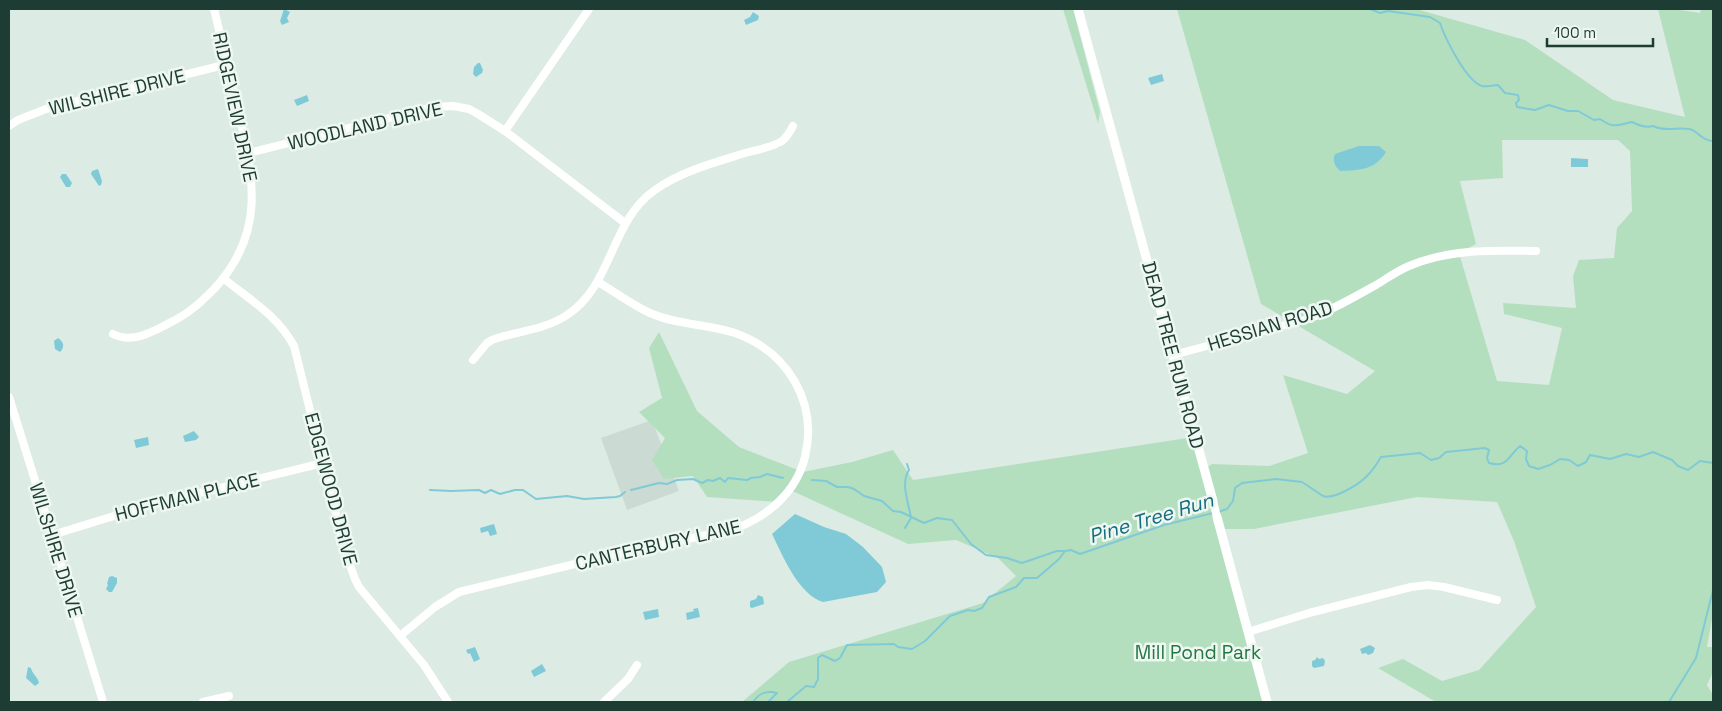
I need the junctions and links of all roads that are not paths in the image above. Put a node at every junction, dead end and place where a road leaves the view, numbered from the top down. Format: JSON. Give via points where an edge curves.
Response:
{"nodes":[{"id":1,"x":214,"y":9,"type":"edge"},
{"id":2,"x":589,"y":9,"type":"edge"},
{"id":3,"x":1078,"y":9,"type":"edge"},
{"id":4,"x":228,"y":64,"type":"junction"},
{"id":5,"x":9,"y":126,"type":"edge"},
{"id":6,"x":793,"y":126,"type":"dead end"},
{"id":7,"x":505,"y":131,"type":"junction"},
{"id":8,"x":248,"y":153,"type":"junction"},
{"id":9,"x":625,"y":223,"type":"junction"},
{"id":10,"x":1536,"y":251,"type":"dead end"},
{"id":11,"x":223,"y":278,"type":"junction"},
{"id":12,"x":598,"y":282,"type":"junction"},
{"id":13,"x":113,"y":334,"type":"dead end"},
{"id":14,"x":1173,"y":355,"type":"junction"},
{"id":15,"x":473,"y":360,"type":"dead end"},
{"id":16,"x":9,"y":397,"type":"edge"},
{"id":17,"x":323,"y":463,"type":"junction"},
{"id":18,"x":1213,"y":501,"type":"joint"},
{"id":19,"x":1217,"y":517,"type":"joint"},
{"id":20,"x":52,"y":534,"type":"junction"},
{"id":21,"x":1497,"y":600,"type":"dead end"},
{"id":22,"x":1248,"y":632,"type":"junction"},
{"id":23,"x":400,"y":636,"type":"junction"},
{"id":24,"x":637,"y":664,"type":"dead end"},
{"id":25,"x":229,"y":696,"type":"dead end"},
{"id":26,"x":103,"y":702,"type":"edge"},
{"id":27,"x":203,"y":702,"type":"edge"},
{"id":28,"x":448,"y":702,"type":"edge"},
{"id":29,"x":604,"y":702,"type":"edge"},
{"id":30,"x":1267,"y":702,"type":"edge"}],
"edges":[{"from":1,"to":4,"type":"street","name":"RIDGEVIEW DRIVE"},
{"from":2,"to":7,"type":"street"},
{"from":3,"to":14,"type":"street","name":"DEAD TREE RUN ROAD"},
{"from":4,"to":5,"type":"street","name":"WILSHIRE DRIVE","via":[[46,109]]},
{"from":4,"to":8,"type":"street","name":"RIDGEVIEW DRIVE"},
{"from":6,"to":9,"type":"street","via":[[778,144],[719,161],[663,184],[636,207]]},
{"from":7,"to":8,"type":"street","name":"WOODLAND DRIVE","via":[[469,109],[433,107]]},
{"from":7,"to":9,"type":"street","name":"WOODLAND DRIVE"},
{"from":8,"to":11,"type":"street","name":"RIDGEVIEW DRIVE","via":[[252,180],[249,228]]},
{"from":9,"to":12,"type":"street"},
{"from":10,"to":14,"type":"street","name":"HESSIAN ROAD","via":[[1454,253],[1423,261],[1317,316]]},
{"from":11,"to":13,"type":"street","name":"RIDGEVIEW DRIVE","via":[[187,314],[153,332],[125,338]]},
{"from":11,"to":17,"type":"street","name":"EDGEWOOD DRIVE","via":[[267,311],[286,331],[294,346]]},
{"from":12,"to":15,"type":"street","via":[[568,315],[547,325],[492,340]]},
{"from":12,"to":23,"type":"street","name":"CANTERBURY LANE","via":[[650,313],[735,333],[779,360],[797,385],[807,411],[807,449],[799,473],[778,504],[749,524],[459,592],[435,606]]},
{"from":14,"to":18,"type":"street","name":"DEAD TREE RUN ROAD"},
{"from":16,"to":20,"type":"street","name":"WILSHIRE DRIVE"},
{"from":17,"to":20,"type":"street","name":"HOFFMAN PLACE","via":[[150,504]]},
{"from":17,"to":23,"type":"street","name":"EDGEWOOD DRIVE","via":[[355,579]]},
{"from":18,"to":19,"type":"street","name":"DEAD TREE RUN ROAD"},
{"from":19,"to":22,"type":"street","name":"DEAD TREE RUN ROAD"},
{"from":20,"to":26,"type":"street","name":"WILSHIRE DRIVE"},
{"from":21,"to":22,"type":"street","via":[[1444,587],[1411,587]]},
{"from":22,"to":30,"type":"street","name":"DEAD TREE RUN ROAD"},
{"from":23,"to":28,"type":"street","name":"EDGEWOOD DRIVE","via":[[431,674]]},
{"from":24,"to":29,"type":"street","via":[[628,679]]},
{"from":25,"to":27,"type":"street"}]}
